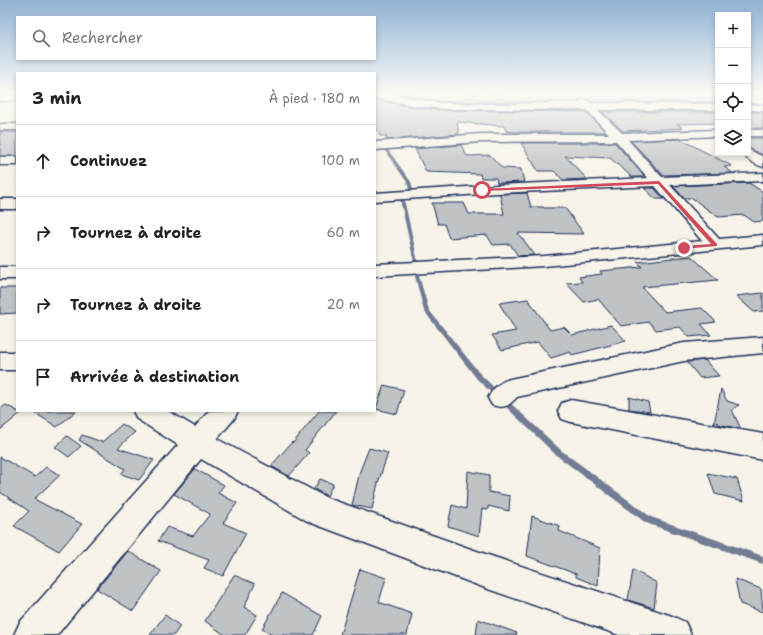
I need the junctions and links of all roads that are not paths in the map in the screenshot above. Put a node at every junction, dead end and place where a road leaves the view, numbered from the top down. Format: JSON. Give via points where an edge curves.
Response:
{"nodes":[{"id":1,"x":606,"y":123,"type":"edge"},
{"id":2,"x":697,"y":124,"type":"dead end"},
{"id":3,"x":0,"y":127,"type":"edge"},
{"id":4,"x":16,"y":127,"type":"edge"},
{"id":5,"x":715,"y":133,"type":"edge"},
{"id":6,"x":751,"y":133,"type":"edge"},
{"id":7,"x":763,"y":133,"type":"edge"},
{"id":8,"x":715,"y":134,"type":"edge"},
{"id":9,"x":619,"y":137,"type":"junction"},
{"id":10,"x":376,"y":146,"type":"edge"},
{"id":11,"x":751,"y":155,"type":"edge"},
{"id":12,"x":0,"y":161,"type":"edge"},
{"id":13,"x":16,"y":161,"type":"edge"},
{"id":14,"x":763,"y":163,"type":"edge"},
{"id":15,"x":763,"y":177,"type":"edge"},
{"id":16,"x":659,"y":182,"type":"junction"},
{"id":17,"x":376,"y":196,"type":"edge"},
{"id":18,"x":0,"y":204,"type":"edge"},
{"id":19,"x":16,"y":204,"type":"edge"},
{"id":20,"x":763,"y":240,"type":"edge"},
{"id":21,"x":715,"y":245,"type":"junction"},
{"id":22,"x":376,"y":270,"type":"edge"},
{"id":23,"x":0,"y":273,"type":"edge"},
{"id":24,"x":16,"y":273,"type":"edge"},
{"id":25,"x":763,"y":345,"type":"edge"},
{"id":26,"x":0,"y":361,"type":"edge"},
{"id":27,"x":16,"y":361,"type":"edge"},
{"id":28,"x":501,"y":398,"type":"dead end"},
{"id":29,"x":571,"y":411,"type":"dead end"},
{"id":30,"x":148,"y":412,"type":"edge"},
{"id":31,"x":224,"y":412,"type":"edge"},
{"id":32,"x":198,"y":443,"type":"junction"},
{"id":33,"x":763,"y":447,"type":"edge"},
{"id":34,"x":33,"y":635,"type":"edge"},
{"id":35,"x":672,"y":635,"type":"edge"}],
"edges":[{"from":1,"to":9,"type":"street"},
{"from":2,"to":5,"type":"street"},
{"from":3,"to":4,"type":"street"},
{"from":6,"to":7,"type":"street"},
{"from":8,"to":9,"type":"street"},
{"from":9,"to":10,"type":"street","via":[[481,138]]},
{"from":9,"to":16,"type":"street"},
{"from":11,"to":14,"type":"street"},
{"from":12,"to":13,"type":"street"},
{"from":15,"to":16,"type":"street"},
{"from":16,"to":17,"type":"street"},
{"from":16,"to":21,"type":"street"},
{"from":18,"to":19,"type":"street"},
{"from":20,"to":21,"type":"street"},
{"from":21,"to":22,"type":"street","via":[[544,260]]},
{"from":23,"to":24,"type":"street"},
{"from":25,"to":28,"type":"street","via":[[684,352],[510,389]]},
{"from":26,"to":27,"type":"street"},
{"from":29,"to":33,"type":"street"},
{"from":30,"to":32,"type":"street"},
{"from":31,"to":32,"type":"street"},
{"from":32,"to":34,"type":"street"},
{"from":32,"to":35,"type":"street","via":[[320,511]]}]}
